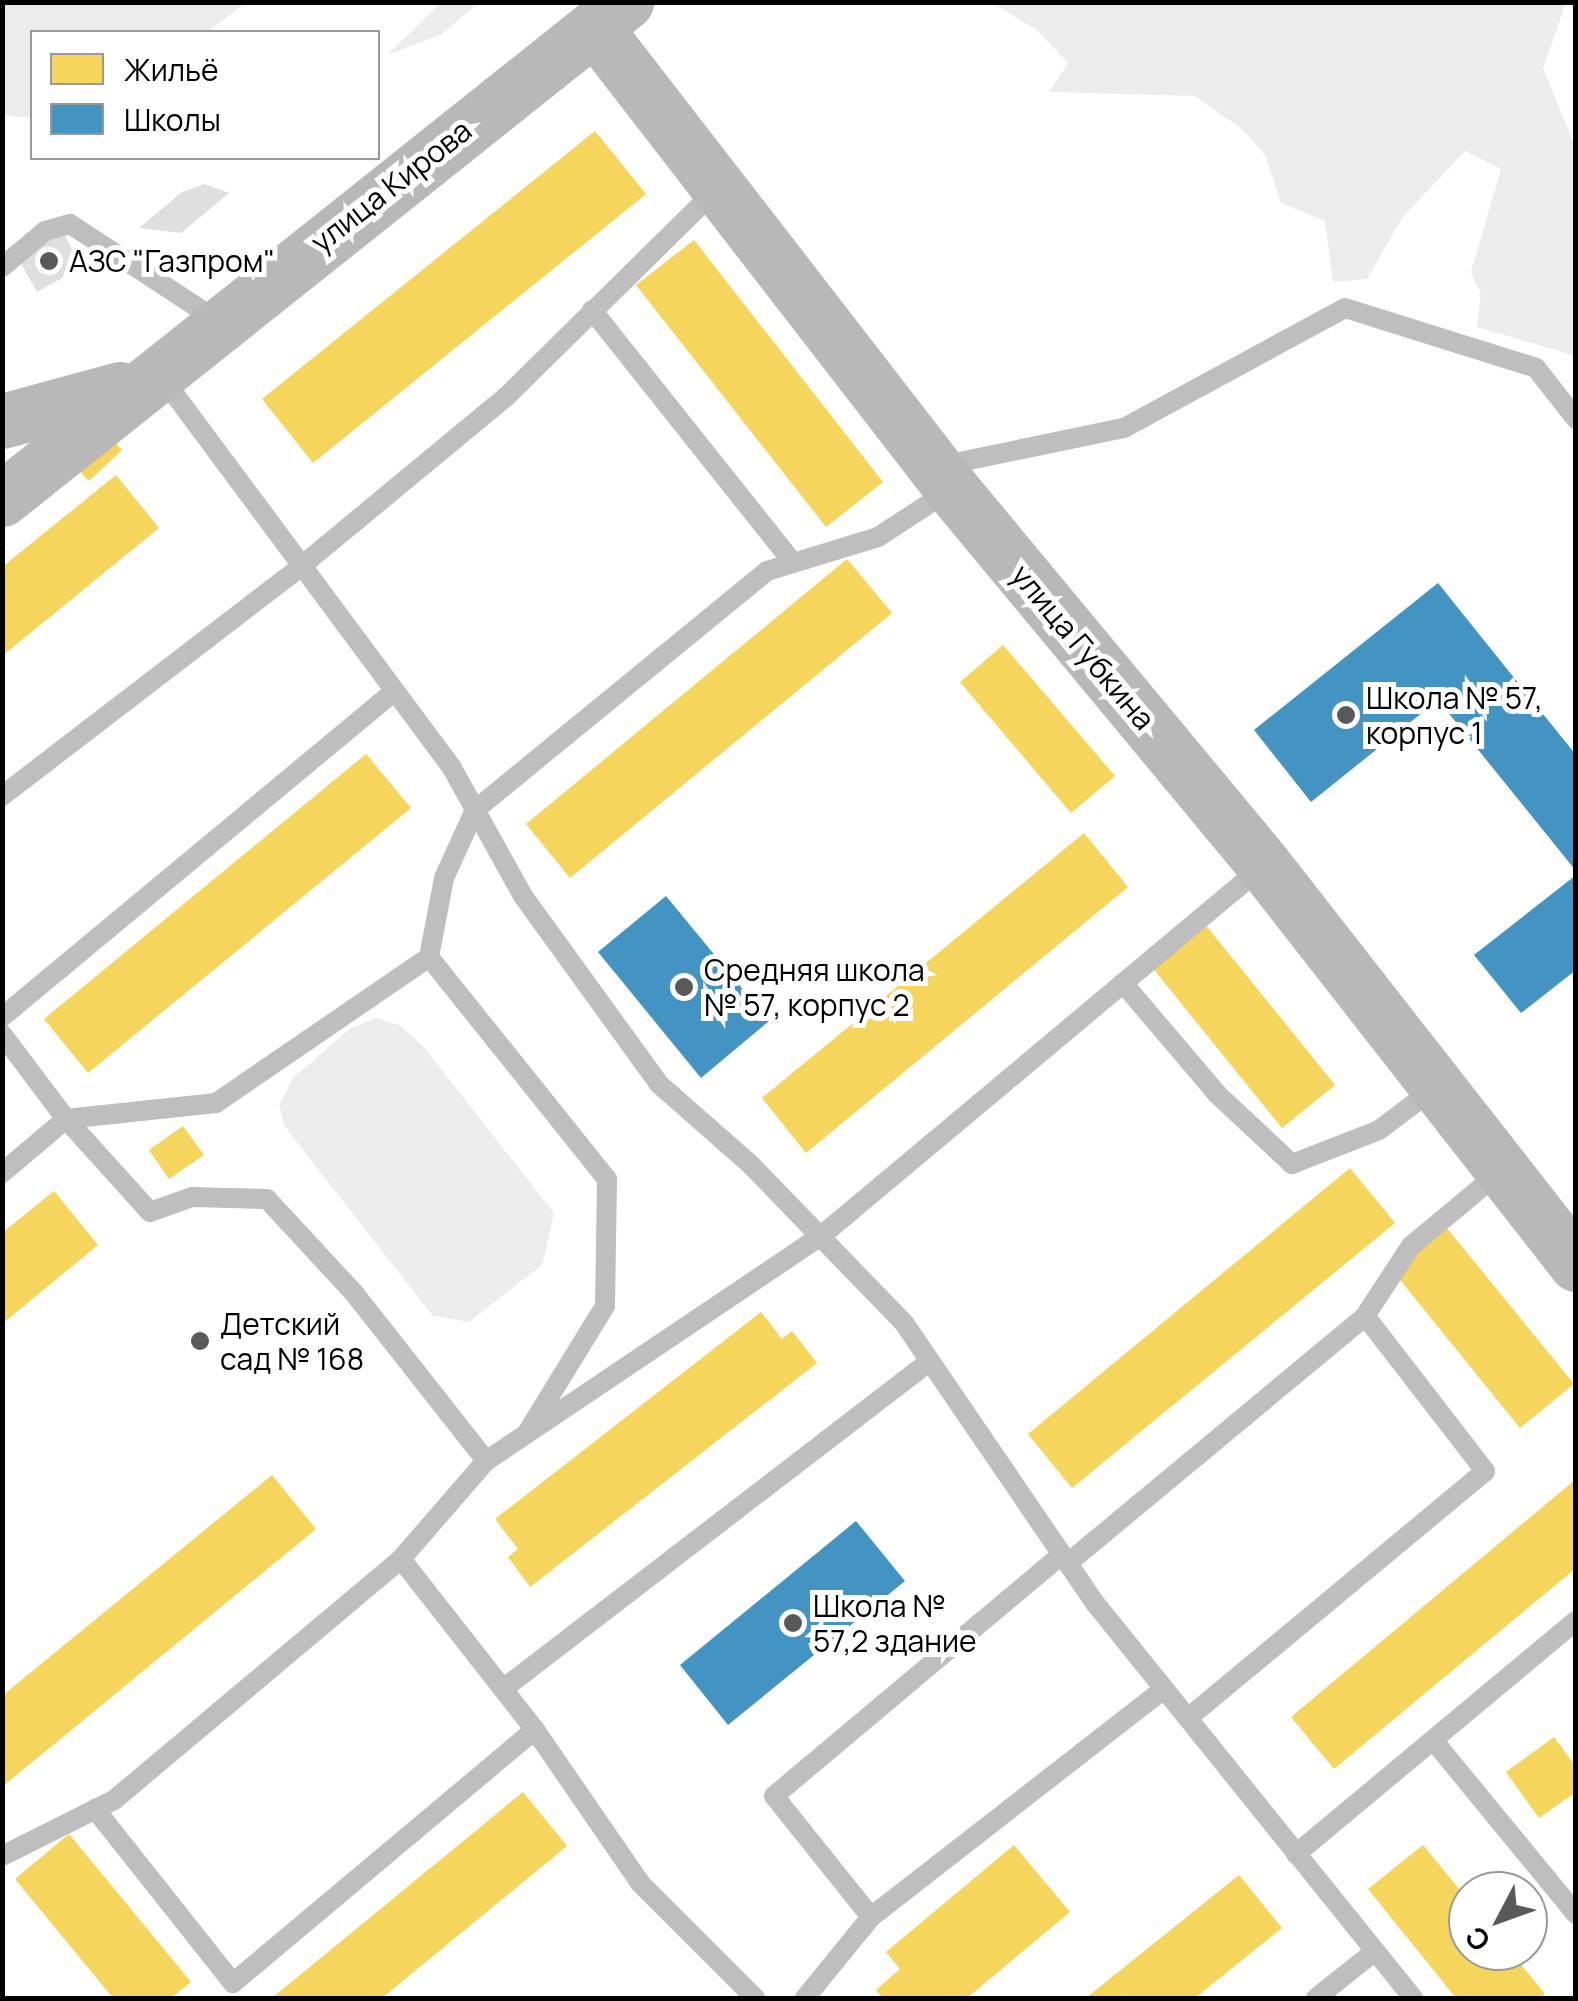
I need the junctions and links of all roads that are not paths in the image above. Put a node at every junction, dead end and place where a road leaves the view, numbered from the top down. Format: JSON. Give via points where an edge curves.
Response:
{"nodes":[{"id":1,"x":611,"y":15,"type":"edge"},
{"id":2,"x":721,"y":186,"type":"junction"},
{"id":3,"x":2,"y":268,"type":"edge"},
{"id":4,"x":592,"y":310,"type":"junction"},
{"id":5,"x":222,"y":322,"type":"junction"},
{"id":6,"x":160,"y":374,"type":"junction"},
{"id":7,"x":1576,"y":419,"type":"edge"},
{"id":8,"x":2,"y":422,"type":"edge"},
{"id":9,"x":945,"y":478,"type":"junction"},
{"id":10,"x":2,"y":498,"type":"edge"},
{"id":11,"x":793,"y":562,"type":"junction"},
{"id":12,"x":299,"y":568,"type":"junction"},
{"id":13,"x":391,"y":694,"type":"junction"},
{"id":14,"x":2,"y":796,"type":"edge"},
{"id":15,"x":474,"y":810,"type":"junction"},
{"id":16,"x":1264,"y":865,"type":"junction"},
{"id":17,"x":429,"y":957,"type":"junction"},
{"id":18,"x":1123,"y":983,"type":"junction"},
{"id":19,"x":2,"y":1017,"type":"edge"},
{"id":20,"x":2,"y":1034,"type":"edge"},
{"id":21,"x":1438,"y":1086,"type":"junction"},
{"id":22,"x":66,"y":1119,"type":"junction"},
{"id":23,"x":1503,"y":1170,"type":"junction"},
{"id":24,"x":2,"y":1173,"type":"edge"},
{"id":25,"x":821,"y":1236,"type":"junction"},
{"id":26,"x":1576,"y":1264,"type":"edge"},
{"id":27,"x":1364,"y":1316,"type":"junction"},
{"id":28,"x":930,"y":1361,"type":"junction"},
{"id":29,"x":524,"y":1439,"type":"junction"},
{"id":30,"x":486,"y":1461,"type":"junction"},
{"id":31,"x":401,"y":1559,"type":"junction"},
{"id":32,"x":1065,"y":1559,"type":"junction"},
{"id":33,"x":1576,"y":1622,"type":"edge"},
{"id":34,"x":503,"y":1688,"type":"junction"},
{"id":35,"x":1164,"y":1689,"type":"junction"},
{"id":36,"x":1188,"y":1718,"type":"junction"},
{"id":37,"x":535,"y":1730,"type":"junction"},
{"id":38,"x":1433,"y":1740,"type":"junction"},
{"id":39,"x":95,"y":1809,"type":"junction"},
{"id":40,"x":1296,"y":1854,"type":"junction"},
{"id":41,"x":2,"y":1856,"type":"edge"},
{"id":42,"x":1576,"y":1914,"type":"edge"},
{"id":43,"x":871,"y":1916,"type":"junction"},
{"id":44,"x":1374,"y":1952,"type":"junction"},
{"id":45,"x":755,"y":1998,"type":"edge"},
{"id":46,"x":805,"y":1998,"type":"edge"},
{"id":47,"x":1316,"y":1998,"type":"edge"},
{"id":48,"x":1413,"y":1998,"type":"edge"}],
"edges":[{"from":1,"to":2,"type":"street","name":"улица Губкина"},
{"from":1,"to":5,"type":"street","name":"улица Кирова"},
{"from":2,"to":4,"type":"lane"},
{"from":2,"to":9,"type":"street","name":"улица Губкина"},
{"from":3,"to":5,"type":"lane","via":[[34,238],[70,224]]},
{"from":4,"to":11,"type":"lane"},
{"from":4,"to":12,"type":"lane","via":[[506,397]]},
{"from":5,"to":6,"type":"street","name":"улица Кирова"},
{"from":6,"to":8,"type":"street","name":"улица Кирова","via":[[71,407]]},
{"from":6,"to":10,"type":"street","name":"улица Кирова"},
{"from":6,"to":12,"type":"lane"},
{"from":7,"to":9,"type":"lane","via":[[1536,368],[1345,308],[1124,428]]},
{"from":9,"to":11,"type":"lane","via":[[878,536]]},
{"from":9,"to":16,"type":"street","name":"улица Губкина"},
{"from":11,"to":15,"type":"lane","via":[[767,570]]},
{"from":12,"to":13,"type":"lane"},
{"from":12,"to":14,"type":"lane"},
{"from":13,"to":15,"type":"lane","via":[[452,768]]},
{"from":13,"to":19,"type":"lane"},
{"from":15,"to":17,"type":"lane","via":[[444,878]]},
{"from":15,"to":25,"type":"lane","via":[[523,896],[660,1084]]},
{"from":16,"to":18,"type":"lane"},
{"from":16,"to":21,"type":"street","name":"улица Губкина"},
{"from":17,"to":22,"type":"lane","via":[[216,1103]]},
{"from":17,"to":29,"type":"lane","via":[[607,1179],[605,1306]]},
{"from":18,"to":21,"type":"lane","via":[[1217,1094],[1292,1164],[1379,1130]]},
{"from":18,"to":25,"type":"lane"},
{"from":20,"to":22,"type":"lane"},
{"from":21,"to":23,"type":"street","name":"улица Губкина"},
{"from":22,"to":24,"type":"lane"},
{"from":22,"to":30,"type":"lane","via":[[150,1212],[192,1197],[267,1199],[354,1293]]},
{"from":23,"to":26,"type":"street","name":"улица Губкина"},
{"from":23,"to":27,"type":"lane","via":[[1411,1246]]},
{"from":25,"to":28,"type":"lane","via":[[904,1323]]},
{"from":25,"to":29,"type":"lane"},
{"from":27,"to":32,"type":"lane"},
{"from":27,"to":36,"type":"lane","via":[[1485,1472]]},
{"from":28,"to":32,"type":"lane"},
{"from":28,"to":34,"type":"lane"},
{"from":29,"to":30,"type":"lane"},
{"from":30,"to":31,"type":"lane"},
{"from":31,"to":34,"type":"lane"},
{"from":31,"to":39,"type":"lane","via":[[114,1800]]},
{"from":32,"to":35,"type":"lane"},
{"from":32,"to":43,"type":"lane","via":[[774,1796]]},
{"from":33,"to":38,"type":"lane"},
{"from":34,"to":37,"type":"lane"},
{"from":35,"to":36,"type":"lane"},
{"from":35,"to":43,"type":"lane"},
{"from":36,"to":40,"type":"lane"},
{"from":37,"to":39,"type":"lane","via":[[233,1983]]},
{"from":37,"to":45,"type":"lane","via":[[640,1883]]},
{"from":38,"to":40,"type":"lane"},
{"from":38,"to":42,"type":"lane"},
{"from":39,"to":41,"type":"lane"},
{"from":40,"to":44,"type":"lane"},
{"from":43,"to":46,"type":"lane"},
{"from":44,"to":47,"type":"lane"},
{"from":44,"to":48,"type":"lane"}]}
